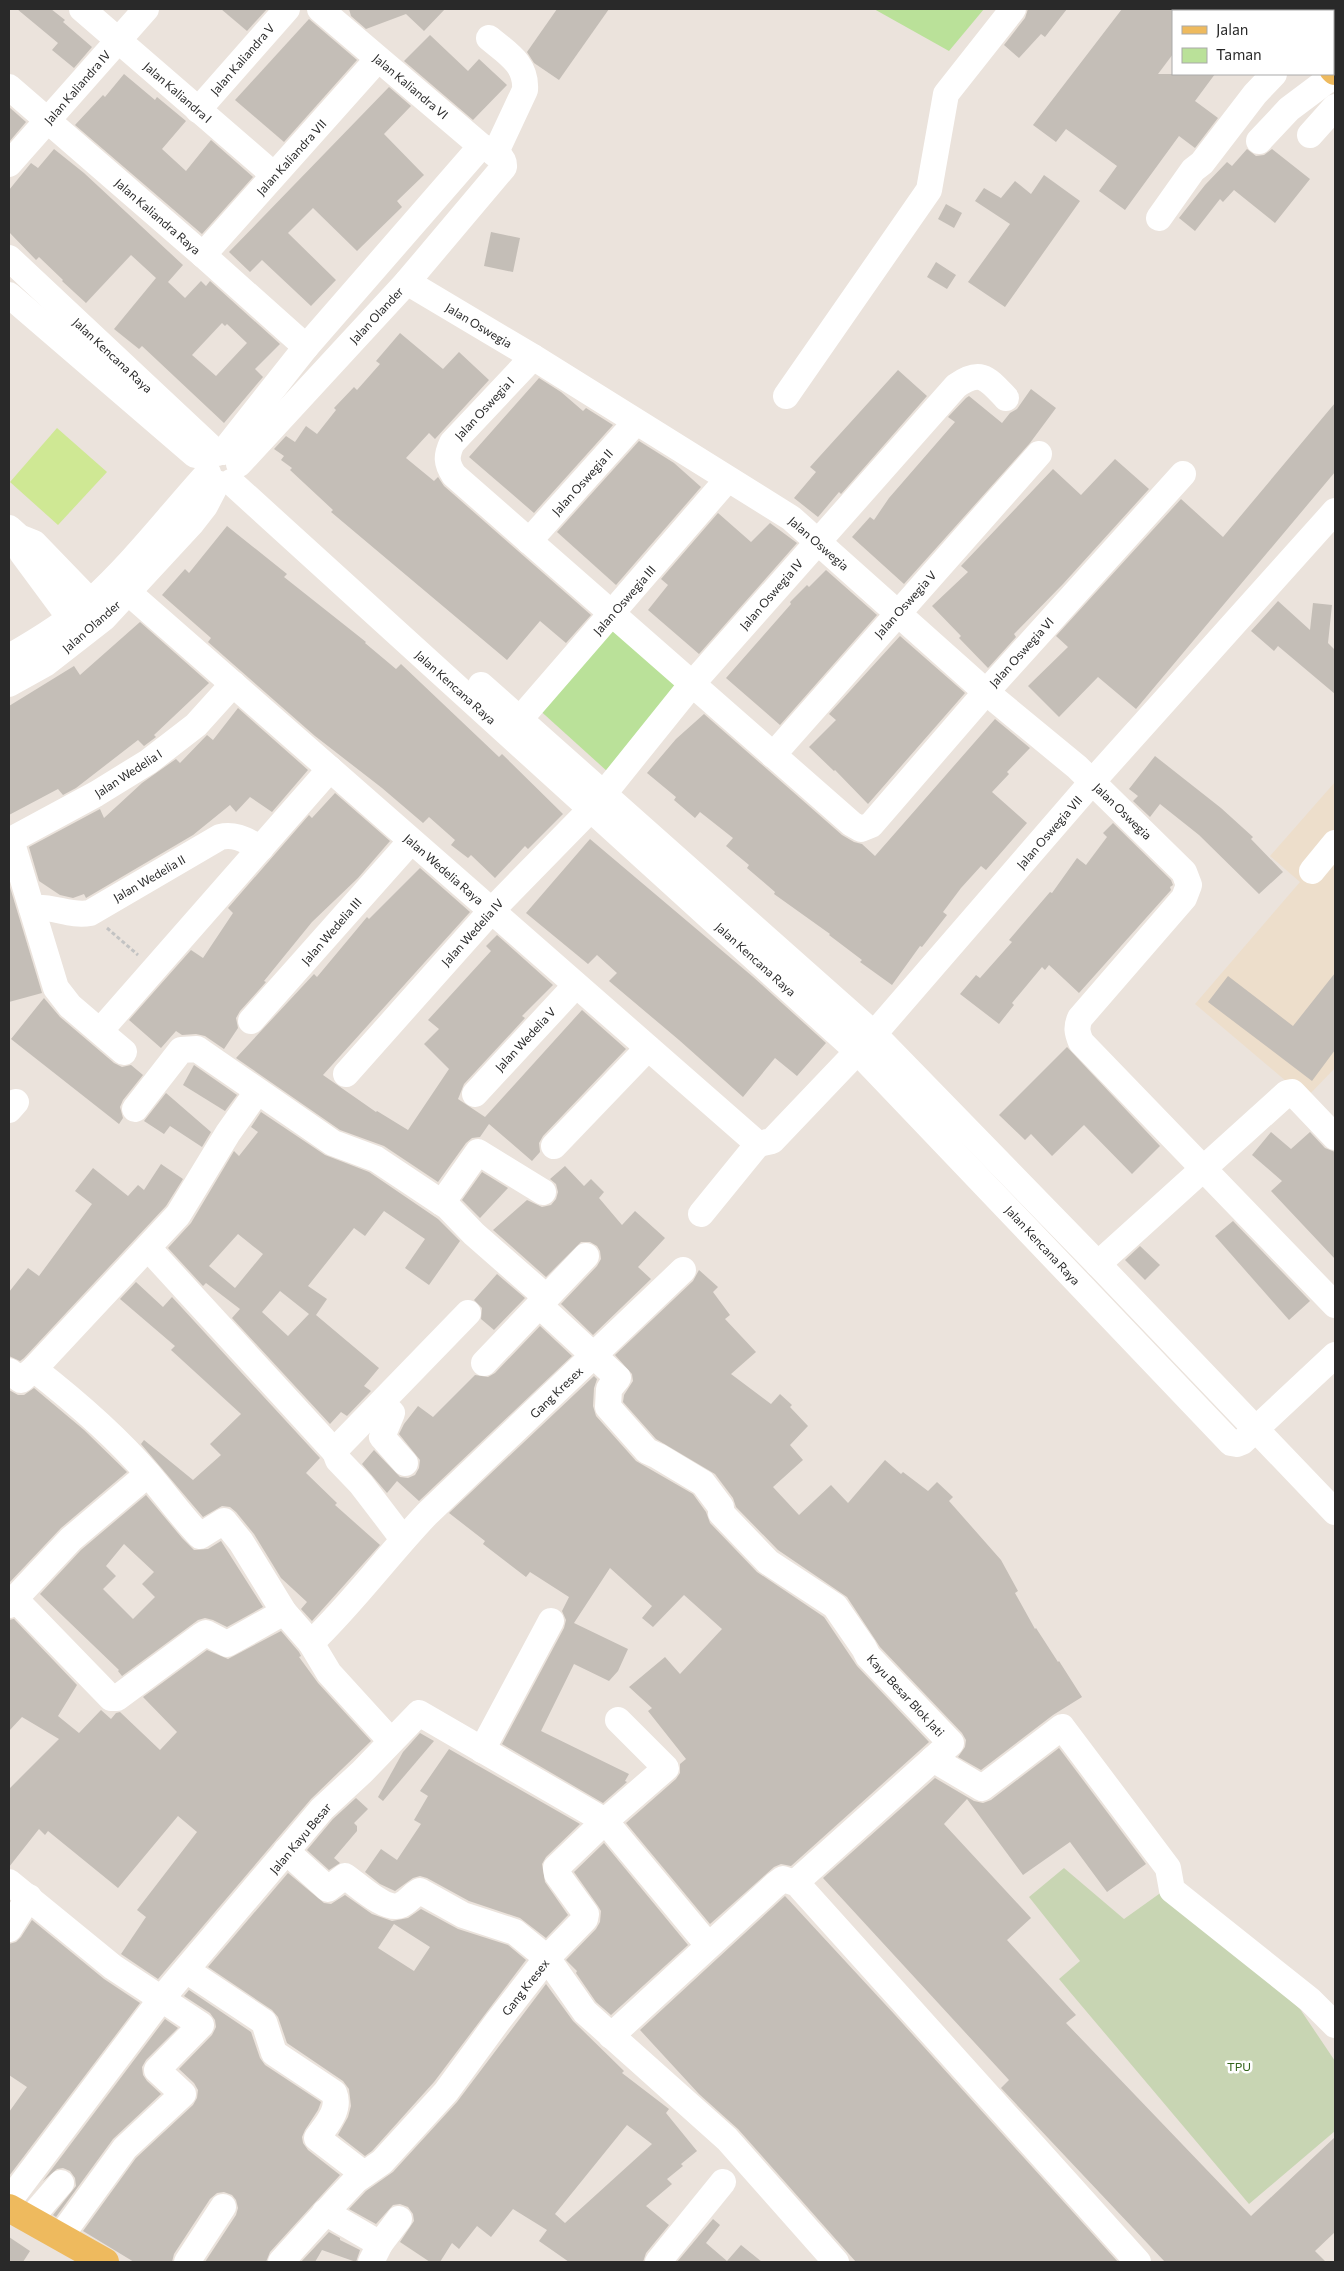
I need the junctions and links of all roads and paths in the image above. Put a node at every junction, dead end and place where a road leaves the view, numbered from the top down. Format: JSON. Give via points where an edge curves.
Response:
{"nodes":[{"id":1,"x":82,"y":9,"type":"edge"},
{"id":2,"x":146,"y":9,"type":"edge"},
{"id":3,"x":287,"y":9,"type":"edge"},
{"id":4,"x":320,"y":9,"type":"edge"},
{"id":5,"x":1013,"y":9,"type":"edge"},
{"id":6,"x":489,"y":38,"type":"dead end"},
{"id":7,"x":118,"y":40,"type":"junction"},
{"id":8,"x":378,"y":59,"type":"junction"},
{"id":9,"x":1273,"y":75,"type":"edge"},
{"id":10,"x":1331,"y":75,"type":"edge"},
{"id":11,"x":9,"y":87,"type":"edge"},
{"id":12,"x":1335,"y":107,"type":"edge"},
{"id":13,"x":198,"y":110,"type":"junction"},
{"id":14,"x":48,"y":120,"type":"junction"},
{"id":15,"x":1310,"y":135,"type":"dead end"},
{"id":16,"x":1259,"y":141,"type":"dead end"},
{"id":17,"x":493,"y":153,"type":"junction"},
{"id":18,"x":9,"y":164,"type":"edge"},
{"id":19,"x":274,"y":176,"type":"junction"},
{"id":20,"x":1159,"y":218,"type":"dead end"},
{"id":21,"x":203,"y":254,"type":"junction"},
{"id":22,"x":9,"y":258,"type":"edge"},
{"id":23,"x":407,"y":282,"type":"junction"},
{"id":24,"x":9,"y":295,"type":"edge"},
{"id":25,"x":306,"y":347,"type":"junction"},
{"id":26,"x":533,"y":357,"type":"junction"},
{"id":27,"x":786,"y":396,"type":"dead end"},
{"id":28,"x":1006,"y":398,"type":"dead end"},
{"id":29,"x":636,"y":422,"type":"junction"},
{"id":30,"x":1039,"y":454,"type":"dead end"},
{"id":31,"x":223,"y":468,"type":"junction"},
{"id":32,"x":1183,"y":474,"type":"dead end"},
{"id":33,"x":727,"y":480,"type":"junction"},
{"id":34,"x":1335,"y":511,"type":"edge"},
{"id":35,"x":14,"y":533,"type":"edge"},
{"id":36,"x":529,"y":541,"type":"junction"},
{"id":37,"x":818,"y":541,"type":"junction"},
{"id":38,"x":53,"y":577,"type":"junction"},
{"id":39,"x":129,"y":593,"type":"junction"},
{"id":40,"x":91,"y":602,"type":"junction"},
{"id":41,"x":897,"y":612,"type":"junction"},
{"id":42,"x":612,"y":614,"type":"junction"},
{"id":43,"x":70,"y":618,"type":"junction"},
{"id":44,"x":9,"y":657,"type":"edge"},
{"id":45,"x":9,"y":684,"type":"edge"},
{"id":46,"x":233,"y":684,"type":"junction"},
{"id":47,"x":692,"y":684,"type":"junction"},
{"id":48,"x":986,"y":692,"type":"junction"},
{"id":49,"x":520,"y":719,"type":"junction"},
{"id":50,"x":773,"y":755,"type":"junction"},
{"id":51,"x":330,"y":770,"type":"junction"},
{"id":52,"x":1092,"y":782,"type":"junction"},
{"id":53,"x":596,"y":802,"type":"junction"},
{"id":54,"x":10,"y":840,"type":"edge"},
{"id":55,"x":411,"y":840,"type":"junction"},
{"id":56,"x":1335,"y":843,"type":"edge"},
{"id":57,"x":261,"y":848,"type":"junction"},
{"id":58,"x":1312,"y":871,"type":"dead end"},
{"id":59,"x":32,"y":908,"type":"junction"},
{"id":60,"x":492,"y":910,"type":"junction"},
{"id":61,"x":90,"y":913,"type":"junction"},
{"id":62,"x":155,"y":969,"type":"junction"},
{"id":63,"x":576,"y":985,"type":"junction"},
{"id":64,"x":251,"y":1022,"type":"dead end"},
{"id":65,"x":100,"y":1031,"type":"junction"},
{"id":66,"x":866,"y":1043,"type":"junction"},
{"id":67,"x":648,"y":1048,"type":"junction"},
{"id":68,"x":124,"y":1052,"type":"dead end"},
{"id":69,"x":346,"y":1074,"type":"dead end"},
{"id":70,"x":257,"y":1092,"type":"junction"},
{"id":71,"x":475,"y":1094,"type":"dead end"},
{"id":72,"x":135,"y":1109,"type":"dead end"},
{"id":73,"x":1335,"y":1137,"type":"edge"},
{"id":74,"x":758,"y":1144,"type":"junction"},
{"id":75,"x":554,"y":1146,"type":"dead end"},
{"id":76,"x":1204,"y":1168,"type":"junction"},
{"id":77,"x":543,"y":1192,"type":"dead end"},
{"id":78,"x":442,"y":1203,"type":"junction"},
{"id":79,"x":700,"y":1214,"type":"dead end"},
{"id":80,"x":148,"y":1248,"type":"junction"},
{"id":81,"x":586,"y":1256,"type":"dead end"},
{"id":82,"x":1098,"y":1264,"type":"junction"},
{"id":83,"x":683,"y":1270,"type":"dead end"},
{"id":84,"x":542,"y":1301,"type":"junction"},
{"id":85,"x":1335,"y":1305,"type":"edge"},
{"id":86,"x":468,"y":1313,"type":"dead end"},
{"id":87,"x":593,"y":1356,"type":"junction"},
{"id":88,"x":1335,"y":1356,"type":"edge"},
{"id":89,"x":484,"y":1363,"type":"dead end"},
{"id":90,"x":18,"y":1379,"type":"edge"},
{"id":91,"x":382,"y":1403,"type":"junction"},
{"id":92,"x":1257,"y":1429,"type":"junction"},
{"id":93,"x":335,"y":1452,"type":"junction"},
{"id":94,"x":405,"y":1463,"type":"dead end"},
{"id":95,"x":148,"y":1474,"type":"junction"},
{"id":96,"x":1335,"y":1512,"type":"edge"},
{"id":97,"x":403,"y":1539,"type":"junction"},
{"id":98,"x":12,"y":1602,"type":"edge"},
{"id":99,"x":284,"y":1612,"type":"junction"},
{"id":100,"x":551,"y":1621,"type":"dead end"},
{"id":101,"x":311,"y":1643,"type":"junction"},
{"id":102,"x":618,"y":1720,"type":"dead end"},
{"id":103,"x":391,"y":1741,"type":"junction"},
{"id":104,"x":482,"y":1750,"type":"junction"},
{"id":105,"x":942,"y":1751,"type":"junction"},
{"id":106,"x":605,"y":1821,"type":"junction"},
{"id":107,"x":286,"y":1851,"type":"junction"},
{"id":108,"x":801,"y":1888,"type":"dead end"},
{"id":109,"x":19,"y":1889,"type":"edge"},
{"id":110,"x":9,"y":1929,"type":"edge"},
{"id":111,"x":708,"y":1945,"type":"junction"},
{"id":112,"x":547,"y":1958,"type":"junction"},
{"id":113,"x":186,"y":1970,"type":"junction"},
{"id":114,"x":162,"y":1998,"type":"junction"},
{"id":115,"x":1335,"y":2026,"type":"edge"},
{"id":116,"x":610,"y":2036,"type":"junction"},
{"id":117,"x":364,"y":2174,"type":"junction"},
{"id":118,"x":723,"y":2182,"type":"dead end"},
{"id":119,"x":61,"y":2183,"type":"dead end"},
{"id":120,"x":9,"y":2201,"type":"edge"},
{"id":121,"x":223,"y":2207,"type":"dead end"},
{"id":122,"x":325,"y":2212,"type":"junction"},
{"id":123,"x":19,"y":2214,"type":"edge"},
{"id":124,"x":399,"y":2219,"type":"dead end"},
{"id":125,"x":376,"y":2253,"type":"edge"},
{"id":126,"x":82,"y":2254,"type":"edge"},
{"id":127,"x":187,"y":2262,"type":"edge"},
{"id":128,"x":281,"y":2262,"type":"edge"},
{"id":129,"x":658,"y":2262,"type":"edge"},
{"id":130,"x":836,"y":2262,"type":"edge"},
{"id":131,"x":1138,"y":2262,"type":"edge"}],
"edges":[{"from":1,"to":7,"type":"street","name":"Jalan Kaliandra I"},
{"from":2,"to":7,"type":"street","name":"Jalan Kaliandra IV"},
{"from":3,"to":13,"type":"street","name":"Jalan Kaliandra V"},
{"from":4,"to":8,"type":"street","name":"Jalan Kaliandra VI"},
{"from":5,"to":27,"type":"street","via":[[946,94],[929,190]]},
{"from":6,"to":17,"type":"street","via":[[519,63],[525,83]]},
{"from":7,"to":13,"type":"street","name":"Jalan Kaliandra I"},
{"from":7,"to":14,"type":"street","name":"Jalan Kaliandra IV"},
{"from":8,"to":17,"type":"street","name":"Jalan Kaliandra VI"},
{"from":8,"to":19,"type":"street","name":"Jalan Kaliandra VII"},
{"from":9,"to":20,"type":"street","via":[[1193,170]]},
{"from":10,"to":16,"type":"street","via":[[1289,109]]},
{"from":11,"to":14,"type":"street","name":"Jalan Kaliandra Raya"},
{"from":12,"to":15,"type":"street"},
{"from":13,"to":19,"type":"street","name":"Jalan Kaliandra I"},
{"from":14,"to":18,"type":"street","name":"Jalan Kaliandra IV"},
{"from":14,"to":21,"type":"street","name":"Jalan Kaliandra Raya"},
{"from":17,"to":23,"type":"street","name":"Jalan Olander","via":[[502,170]]},
{"from":17,"to":25,"type":"street","name":"Jalan Olander"},
{"from":19,"to":21,"type":"street","name":"Jalan Kaliandra VII"},
{"from":21,"to":25,"type":"street","name":"Jalan Kaliandra Raya"},
{"from":22,"to":31,"type":"street","name":"Jalan Kencana Raya"},
{"from":23,"to":26,"type":"street","name":"Jalan Oswegia"},
{"from":23,"to":31,"type":"street","name":"Jalan Olander"},
{"from":24,"to":31,"type":"street","name":"Jalan Kencana Raya"},
{"from":25,"to":31,"type":"street","name":"Jalan Olander"},
{"from":26,"to":29,"type":"street","name":"Jalan Oswegia"},
{"from":26,"to":36,"type":"street","name":"Jalan Oswegia I","via":[[452,443],[447,453],[447,465],[458,478]]},
{"from":28,"to":37,"type":"street","name":"Jalan Oswegia IV","via":[[988,380],[977,376],[956,386]]},
{"from":29,"to":33,"type":"street","name":"Jalan Oswegia"},
{"from":29,"to":36,"type":"street","name":"Jalan Oswegia II"},
{"from":30,"to":41,"type":"street","name":"Jalan Oswegia V"},
{"from":31,"to":39,"type":"street","name":"Jalan Olander","via":[[205,506]]},
{"from":31,"to":40,"type":"street","name":"Jalan Olander"},
{"from":31,"to":49,"type":"street","name":"Jalan Kencana Raya"},
{"from":31,"to":53,"type":"street","name":"Jalan Kencana Raya"},
{"from":32,"to":48,"type":"street","name":"Jalan Oswegia VI"},
{"from":33,"to":37,"type":"street","name":"Jalan Oswegia","via":[[791,518]]},
{"from":33,"to":42,"type":"street","name":"Jalan Oswegia III"},
{"from":34,"to":52,"type":"street","name":"Jalan Oswegia VII"},
{"from":35,"to":38,"type":"street","via":[[22,553]]},
{"from":36,"to":42,"type":"street"},
{"from":37,"to":41,"type":"street","name":"Jalan Oswegia"},
{"from":37,"to":47,"type":"street","name":"Jalan Oswegia IV"},
{"from":38,"to":40,"type":"street"},
{"from":38,"to":43,"type":"street"},
{"from":39,"to":45,"type":"street","name":"Jalan Olander","via":[[82,637],[45,664]]},
{"from":39,"to":46,"type":"street","name":"Jalan Wedelia Raya"},
{"from":40,"to":43,"type":"street","name":"Jalan Olander"},
{"from":41,"to":48,"type":"street","name":"Jalan Oswegia"},
{"from":41,"to":50,"type":"street","name":"Jalan Oswegia V"},
{"from":42,"to":47,"type":"street"},
{"from":42,"to":49,"type":"street","name":"Jalan Oswegia III"},
{"from":43,"to":44,"type":"street","name":"Jalan Olander"},
{"from":46,"to":51,"type":"street","name":"Jalan Wedelia Raya"},
{"from":46,"to":54,"type":"street","name":"Jalan Wedelia I","via":[[196,725],[148,762]]},
{"from":47,"to":50,"type":"street"},
{"from":47,"to":53,"type":"street","name":"Jalan Oswegia IV"},
{"from":48,"to":50,"type":"street","name":"Jalan Oswegia VI","via":[[871,825],[860,829]]},
{"from":48,"to":52,"type":"street","name":"Jalan Oswegia"},
{"from":49,"to":53,"type":"street","name":"Jalan Kencana Raya"},
{"from":51,"to":55,"type":"street","name":"Jalan Wedelia Raya"},
{"from":51,"to":57,"type":"street"},
{"from":52,"to":66,"type":"street","name":"Jalan Oswegia VII"},
{"from":52,"to":76,"type":"street","name":"Jalan Oswegia","via":[[1184,872],[1189,885],[1184,898],[1080,1018],[1078,1033],[1081,1042]]},
{"from":53,"to":60,"type":"street","name":"Jalan Wedelia IV"},
{"from":53,"to":66,"type":"street","name":"Jalan Kencana Raya"},
{"from":54,"to":59,"type":"street"},
{"from":55,"to":60,"type":"street","name":"Jalan Wedelia Raya"},
{"from":55,"to":64,"type":"street","name":"Jalan Wedelia III"},
{"from":56,"to":58,"type":"street"},
{"from":57,"to":61,"type":"street","name":"Jalan Wedelia II","via":[[235,836],[220,837]]},
{"from":57,"to":62,"type":"street"},
{"from":59,"to":61,"type":"street","via":[[48,908],[74,915]]},
{"from":59,"to":65,"type":"street","via":[[56,988],[66,1002]]},
{"from":60,"to":63,"type":"street","name":"Jalan Wedelia Raya"},
{"from":60,"to":69,"type":"street","name":"Jalan Wedelia IV"},
{"from":61,"to":62,"type":"path"},
{"from":62,"to":65,"type":"street"},
{"from":63,"to":67,"type":"street","name":"Jalan Wedelia Raya"},
{"from":63,"to":71,"type":"street","name":"Jalan Wedelia V"},
{"from":65,"to":68,"type":"street"},
{"from":66,"to":74,"type":"street","name":"Jalan Oswegia VII","via":[[772,1141]]},
{"from":66,"to":82,"type":"street","name":"Jalan Kencana Raya"},
{"from":66,"to":92,"type":"street","name":"Jalan Kencana Raya","via":[[1227,1439],[1237,1444]]},
{"from":67,"to":74,"type":"street","name":"Jalan Wedelia Raya"},
{"from":67,"to":75,"type":"street"},
{"from":70,"to":72,"type":"street","via":[[197,1049],[189,1048],[174,1057]]},
{"from":70,"to":78,"type":"street","via":[[333,1143],[376,1159]]},
{"from":70,"to":80,"type":"street","via":[[178,1215]]},
{"from":73,"to":76,"type":"street","via":[[1292,1092],[1287,1093]]},
{"from":74,"to":79,"type":"street"},
{"from":76,"to":82,"type":"street"},
{"from":76,"to":85,"type":"street","name":"Jalan Oswegia"},
{"from":77,"to":78,"type":"street","via":[[478,1152]]},
{"from":78,"to":84,"type":"street"},
{"from":80,"to":90,"type":"street"},
{"from":80,"to":93,"type":"street"},
{"from":81,"to":84,"type":"street"},
{"from":82,"to":92,"type":"street","name":"Jalan Kencana Raya"},
{"from":83,"to":87,"type":"street","name":"Gang Kresex"},
{"from":84,"to":87,"type":"street"},
{"from":84,"to":89,"type":"street"},
{"from":86,"to":91,"type":"street"},
{"from":87,"to":97,"type":"street","name":"Gang Kresex"},
{"from":87,"to":105,"type":"street","name":"Kayu Besar Blok Jati","via":[[618,1378],[609,1389],[608,1407],[647,1452],[703,1483],[721,1507],[721,1513],[768,1562],[835,1606],[868,1656]]},
{"from":88,"to":92,"type":"street"},
{"from":90,"to":95,"type":"street","via":[[84,1408]]},
{"from":91,"to":93,"type":"street"},
{"from":91,"to":94,"type":"street","via":[[392,1413],[382,1437]]},
{"from":92,"to":96,"type":"street","name":"Jalan Kencana Raya"},
{"from":93,"to":97,"type":"street","via":[[338,1460],[361,1484]]},
{"from":95,"to":98,"type":"street","via":[[71,1539]]},
{"from":95,"to":99,"type":"street","via":[[200,1536],[224,1521],[241,1542]]},
{"from":97,"to":101,"type":"street"},
{"from":98,"to":99,"type":"street","via":[[111,1698],[117,1698],[206,1633],[227,1644]]},
{"from":99,"to":101,"type":"street"},
{"from":100,"to":104,"type":"street"},
{"from":101,"to":103,"type":"street","via":[[329,1673]]},
{"from":102,"to":106,"type":"street","name":"Gang Kresex","via":[[666,1768]]},
{"from":103,"to":104,"type":"street","name":"Jalan Kayu Besar","via":[[419,1713]]},
{"from":103,"to":107,"type":"street","name":"Jalan Kayu Besar","via":[[322,1809]]},
{"from":104,"to":106,"type":"street"},
{"from":105,"to":111,"type":"street","via":[[795,1883],[783,1879]]},
{"from":105,"to":115,"type":"street","via":[[982,1788],[1062,1727],[1168,1868],[1172,1890],[1310,2000]]},
{"from":106,"to":111,"type":"street"},
{"from":106,"to":112,"type":"street","name":"Gang Kresex","via":[[556,1868],[586,1916]]},
{"from":107,"to":112,"type":"street","via":[[328,1889],[345,1876],[392,1907],[402,1905],[420,1891],[463,1915],[514,1932]]},
{"from":107,"to":113,"type":"street","name":"Jalan Kayu Besar"},
{"from":108,"to":131,"type":"street"},
{"from":109,"to":110,"type":"street"},
{"from":109,"to":114,"type":"street","via":[[113,1967]]},
{"from":111,"to":116,"type":"street"},
{"from":112,"to":116,"type":"street","via":[[584,2012]]},
{"from":112,"to":117,"type":"street","name":"Gang Kresex","via":[[446,2092],[382,2162]]},
{"from":113,"to":114,"type":"street","name":"Jalan Kayu Besar"},
{"from":113,"to":117,"type":"street","via":[[264,2022],[274,2053],[334,2093],[338,2101],[336,2109],[317,2138]]},
{"from":114,"to":120,"type":"street","name":"Jalan Kayu Besar"},
{"from":114,"to":126,"type":"street","via":[[201,2025],[157,2070],[183,2094],[125,2148]]},
{"from":116,"to":130,"type":"street","via":[[727,2139]]},
{"from":117,"to":122,"type":"street","name":"Gang Kresex"},
{"from":118,"to":129,"type":"street"},
{"from":119,"to":123,"type":"street"},
{"from":121,"to":127,"type":"street"},
{"from":122,"to":125,"type":"street"},
{"from":122,"to":128,"type":"street","name":"Gang Kresex"},
{"from":123,"to":126,"type":"main road"},
{"from":124,"to":125,"type":"street"}]}
